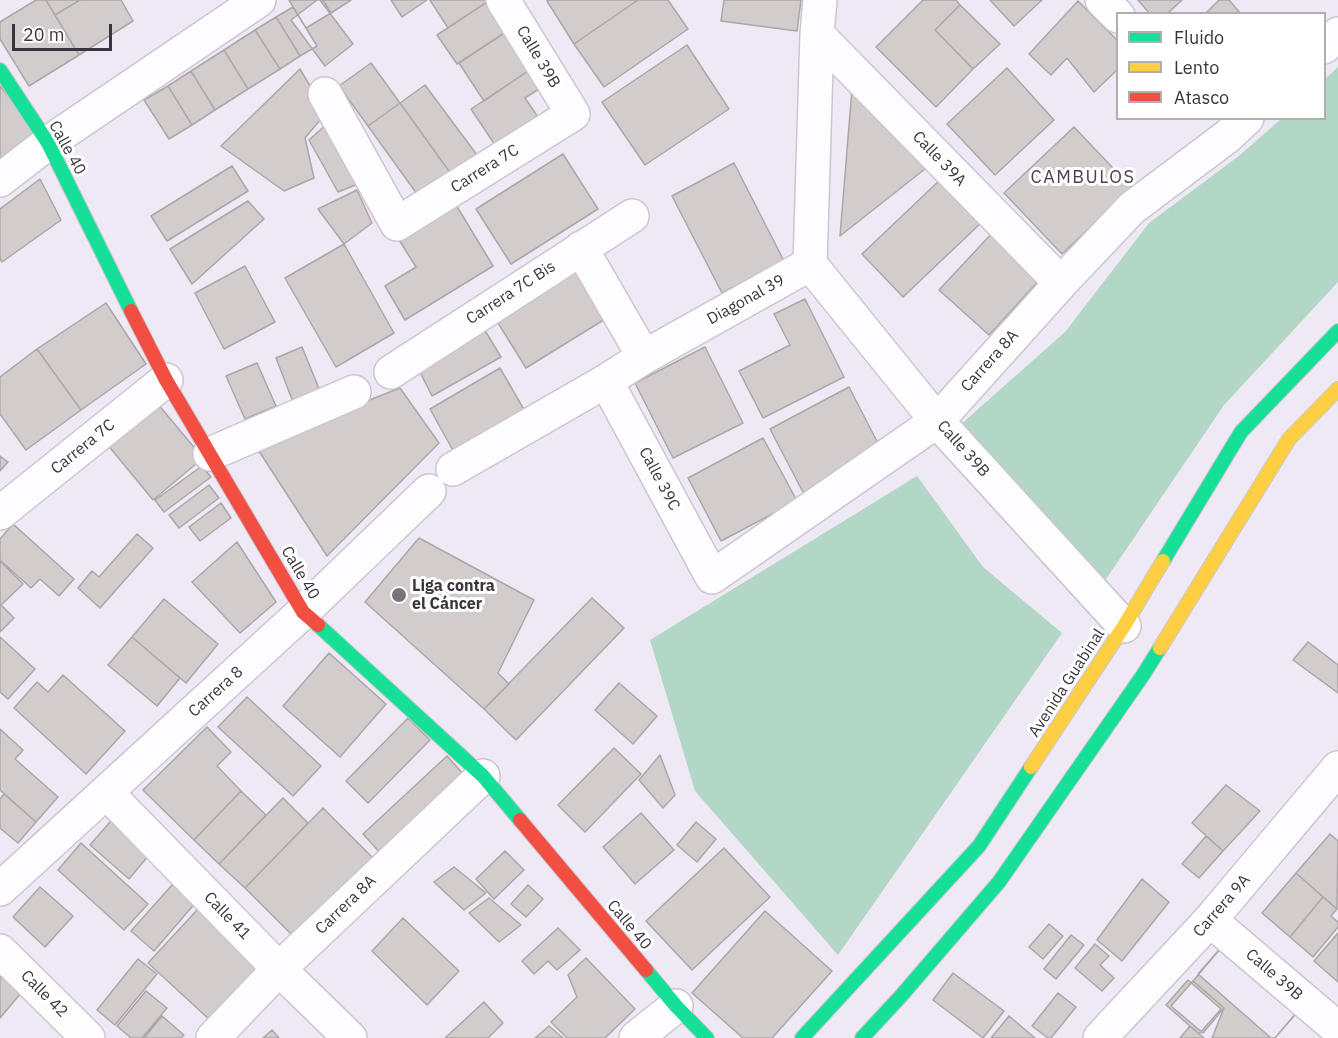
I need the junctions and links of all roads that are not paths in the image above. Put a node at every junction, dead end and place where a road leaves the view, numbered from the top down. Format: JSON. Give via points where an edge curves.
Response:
{"nodes":[{"id":1,"x":259,"y":0,"type":"edge"},
{"id":2,"x":503,"y":0,"type":"edge"},
{"id":3,"x":820,"y":0,"type":"edge"},
{"id":4,"x":1102,"y":0,"type":"edge"},
{"id":5,"x":1116,"y":14,"type":"edge"},
{"id":6,"x":817,"y":34,"type":"junction"},
{"id":7,"x":1338,"y":34,"type":"edge"},
{"id":8,"x":1326,"y":45,"type":"edge"},
{"id":9,"x":0,"y":70,"type":"edge"},
{"id":10,"x":325,"y":94,"type":"dead end"},
{"id":11,"x":573,"y":114,"type":"joint"},
{"id":12,"x":1229,"y":124,"type":"edge"},
{"id":13,"x":48,"y":143,"type":"junction"},
{"id":14,"x":0,"y":180,"type":"edge"},
{"id":15,"x":632,"y":216,"type":"dead end"},
{"id":16,"x":581,"y":248,"type":"junction"},
{"id":17,"x":810,"y":264,"type":"junction"},
{"id":18,"x":1061,"y":283,"type":"junction"},
{"id":19,"x":1338,"y":331,"type":"edge"},
{"id":20,"x":644,"y":357,"type":"junction"},
{"id":21,"x":391,"y":372,"type":"dead end"},
{"id":22,"x":166,"y":380,"type":"junction"},
{"id":23,"x":606,"y":381,"type":"junction"},
{"id":24,"x":1338,"y":389,"type":"edge"},
{"id":25,"x":354,"y":392,"type":"dead end"},
{"id":26,"x":937,"y":420,"type":"junction"},
{"id":27,"x":210,"y":454,"type":"junction"},
{"id":28,"x":453,"y":469,"type":"dead end"},
{"id":29,"x":429,"y":491,"type":"dead end"},
{"id":30,"x":0,"y":513,"type":"edge"},
{"id":31,"x":712,"y":577,"type":"joint"},
{"id":32,"x":303,"y":612,"type":"junction"},
{"id":33,"x":1124,"y":626,"type":"junction"},
{"id":34,"x":1338,"y":768,"type":"edge"},
{"id":35,"x":483,"y":776,"type":"junction"},
{"id":36,"x":106,"y":792,"type":"junction"},
{"id":37,"x":0,"y":889,"type":"edge"},
{"id":38,"x":1210,"y":920,"type":"junction"},
{"id":39,"x":0,"y":951,"type":"edge"},
{"id":40,"x":279,"y":969,"type":"junction"},
{"id":41,"x":676,"y":1006,"type":"junction"},
{"id":42,"x":1338,"y":1029,"type":"edge"},
{"id":43,"x":88,"y":1038,"type":"edge"},
{"id":44,"x":213,"y":1038,"type":"edge"},
{"id":45,"x":350,"y":1038,"type":"edge"},
{"id":46,"x":636,"y":1038,"type":"edge"},
{"id":47,"x":707,"y":1038,"type":"edge"},
{"id":48,"x":802,"y":1038,"type":"edge"},
{"id":49,"x":862,"y":1038,"type":"edge"},
{"id":50,"x":1100,"y":1038,"type":"edge"}],
"edges":[{"from":1,"to":13,"type":"street"},
{"from":2,"to":11,"type":"street","name":"Calle 39B"},
{"from":3,"to":6,"type":"street"},
{"from":4,"to":5,"type":"street"},
{"from":6,"to":17,"type":"street"},
{"from":6,"to":18,"type":"street","name":"Calle 39A"},
{"from":7,"to":8,"type":"street"},
{"from":9,"to":13,"type":"main road","name":"Calle 40"},
{"from":10,"to":11,"type":"street","name":"Carrera 7C","via":[[397,224]]},
{"from":12,"to":18,"type":"street","name":"Carrera 8A","via":[[1132,208]]},
{"from":13,"to":14,"type":"street"},
{"from":13,"to":22,"type":"main road","name":"Calle 40"},
{"from":15,"to":16,"type":"street","name":"Carrera 7C Bis"},
{"from":16,"to":20,"type":"street"},
{"from":16,"to":21,"type":"street","name":"Carrera 7C Bis"},
{"from":17,"to":20,"type":"street","name":"Diagonal 39"},
{"from":17,"to":26,"type":"street","name":"Calle 39B"},
{"from":18,"to":26,"type":"street","name":"Carrera 8A"},
{"from":19,"to":33,"type":"main road","name":"Avenida Guabinal","via":[[1241,432]]},
{"from":20,"to":23,"type":"street","name":"Diagonal 39"},
{"from":22,"to":27,"type":"main road","name":"Calle 40"},
{"from":22,"to":30,"type":"street","name":"Carrera 7C"},
{"from":23,"to":28,"type":"street","name":"Diagonal 39"},
{"from":23,"to":31,"type":"street","name":"Calle 39C"},
{"from":24,"to":49,"type":"main road","via":[[1289,439],[1143,675],[999,882]]},
{"from":25,"to":27,"type":"street"},
{"from":26,"to":31,"type":"street","name":"Carrera 8A"},
{"from":26,"to":33,"type":"street","name":"Calle 39B"},
{"from":27,"to":32,"type":"main road","name":"Calle 40"},
{"from":29,"to":32,"type":"street","name":"Carrera 8"},
{"from":32,"to":35,"type":"main road","name":"Calle 40"},
{"from":32,"to":36,"type":"street","name":"Carrera 8"},
{"from":33,"to":48,"type":"main road","name":"Avenida Guabinal","via":[[980,846]]},
{"from":34,"to":38,"type":"street","name":"Carrera 9A"},
{"from":35,"to":40,"type":"street","name":"Carrera 8A"},
{"from":35,"to":41,"type":"main road","name":"Calle 40"},
{"from":36,"to":37,"type":"street","name":"Carrera 8"},
{"from":36,"to":40,"type":"street","name":"Calle 41"},
{"from":38,"to":42,"type":"street","name":"Calle 39B"},
{"from":38,"to":50,"type":"street","name":"Carrera 9A"},
{"from":39,"to":43,"type":"street","name":"Calle 42"},
{"from":40,"to":44,"type":"street","name":"Carrera 8A"},
{"from":40,"to":45,"type":"street","name":"Calle 41"},
{"from":41,"to":46,"type":"street"},
{"from":41,"to":47,"type":"main road","name":"Calle 40"}]}
